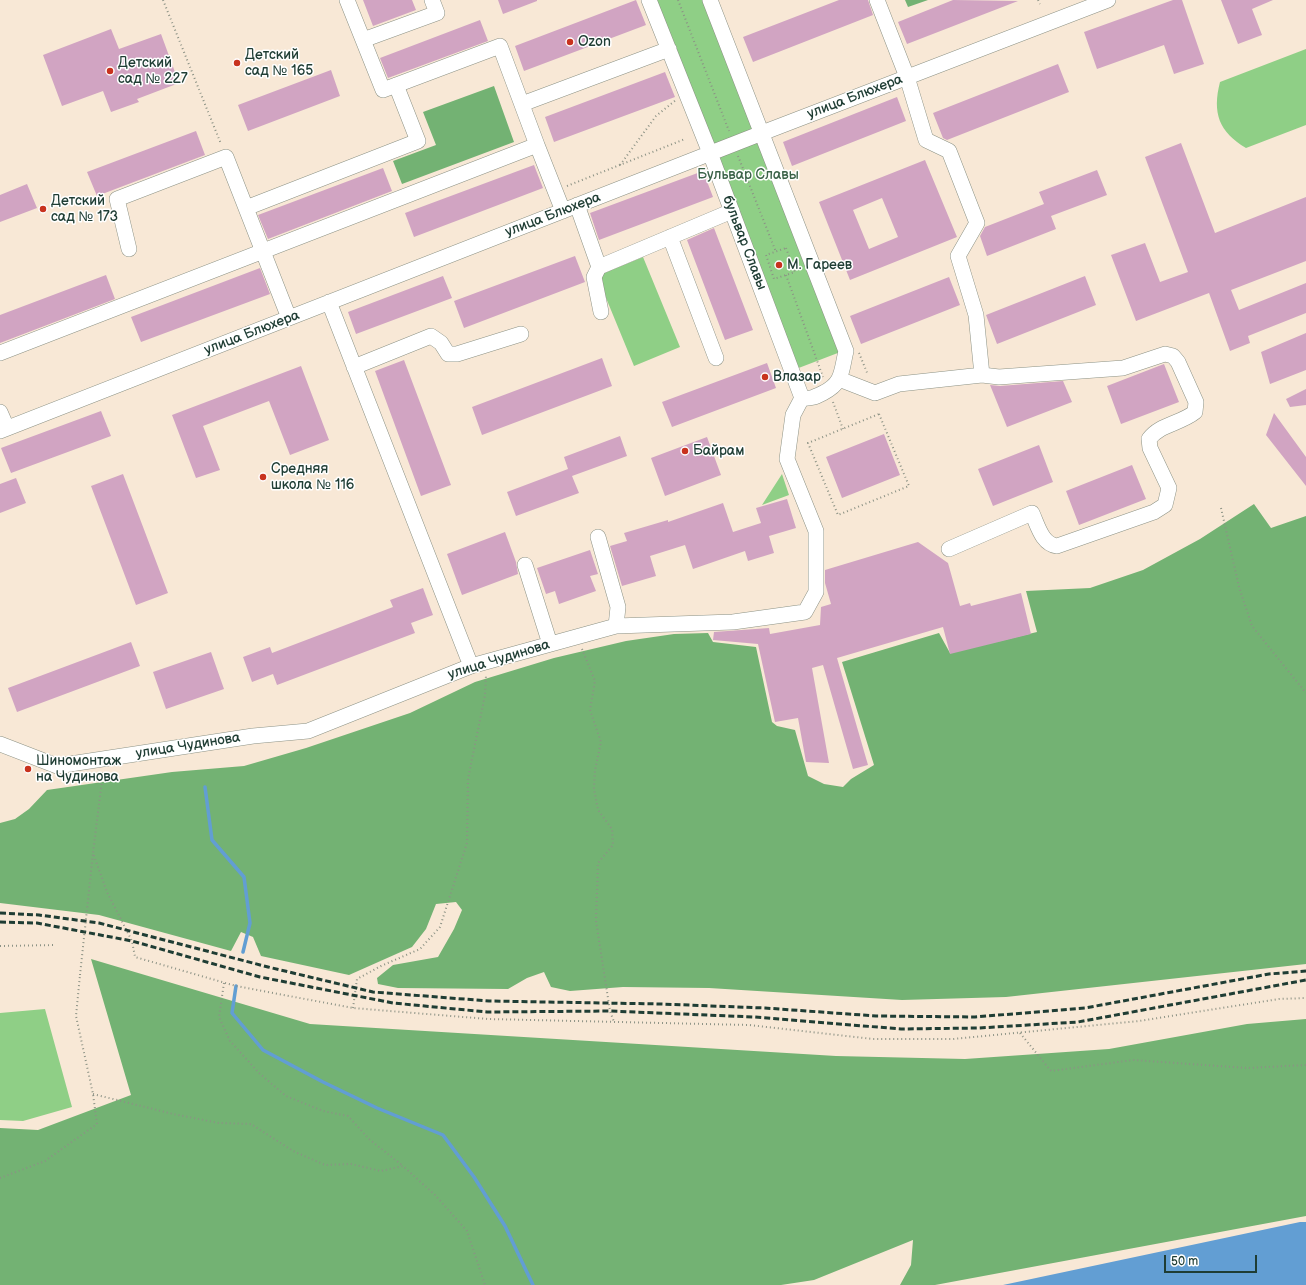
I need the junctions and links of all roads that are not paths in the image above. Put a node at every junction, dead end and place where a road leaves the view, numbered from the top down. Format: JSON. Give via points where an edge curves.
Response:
{"nodes":[{"id":1,"x":347,"y":0,"type":"edge"},
{"id":2,"x":432,"y":0,"type":"edge"},
{"id":3,"x":649,"y":0,"type":"edge"},
{"id":4,"x":710,"y":0,"type":"edge"},
{"id":5,"x":877,"y":0,"type":"edge"},
{"id":6,"x":1108,"y":0,"type":"edge"},
{"id":7,"x":363,"y":40,"type":"junction"},
{"id":8,"x":669,"y":50,"type":"junction"},
{"id":9,"x":907,"y":77,"type":"junction"},
{"id":10,"x":396,"y":85,"type":"junction"},
{"id":11,"x":522,"y":104,"type":"junction"},
{"id":12,"x":762,"y":133,"type":"junction"},
{"id":13,"x":537,"y":145,"type":"junction"},
{"id":14,"x":710,"y":153,"type":"junction"},
{"id":15,"x":577,"y":205,"type":"junction"},
{"id":16,"x":246,"y":208,"type":"junction"},
{"id":17,"x":563,"y":211,"type":"junction"},
{"id":18,"x":732,"y":212,"type":"junction"},
{"id":19,"x":670,"y":237,"type":"junction"},
{"id":20,"x":130,"y":249,"type":"dead end"},
{"id":21,"x":263,"y":251,"type":"junction"},
{"id":22,"x":599,"y":267,"type":"junction"},
{"id":23,"x":329,"y":302,"type":"junction"},
{"id":24,"x":601,"y":312,"type":"dead end"},
{"id":25,"x":289,"y":318,"type":"junction"},
{"id":26,"x":521,"y":334,"type":"dead end"},
{"id":27,"x":0,"y":352,"type":"edge"},
{"id":28,"x":716,"y":358,"type":"dead end"},
{"id":29,"x":354,"y":367,"type":"junction"},
{"id":30,"x":982,"y":375,"type":"junction"},
{"id":31,"x":840,"y":379,"type":"junction"},
{"id":32,"x":802,"y":398,"type":"junction"},
{"id":33,"x":0,"y":412,"type":"edge"},
{"id":34,"x":3,"y":430,"type":"edge"},
{"id":35,"x":598,"y":537,"type":"dead end"},
{"id":36,"x":950,"y":549,"type":"dead end"},
{"id":37,"x":524,"y":565,"type":"dead end"},
{"id":38,"x":616,"y":626,"type":"junction"},
{"id":39,"x":550,"y":644,"type":"junction"},
{"id":40,"x":470,"y":666,"type":"junction"},
{"id":41,"x":0,"y":744,"type":"edge"}],
"edges":[{"from":1,"to":7,"type":"street"},
{"from":2,"to":7,"type":"street","via":[[437,13]]},
{"from":3,"to":8,"type":"street","name":"бульвар Славы"},
{"from":4,"to":12,"type":"street"},
{"from":5,"to":9,"type":"street"},
{"from":6,"to":9,"type":"street","name":"улица Блюхера"},
{"from":7,"to":10,"type":"street","via":[[382,90]]},
{"from":8,"to":11,"type":"street"},
{"from":8,"to":14,"type":"street","name":"бульвар Славы"},
{"from":9,"to":12,"type":"street","name":"улица Блюхера"},
{"from":9,"to":30,"type":"street","via":[[926,140],[949,151],[977,223],[958,256],[976,315]]},
{"from":10,"to":11,"type":"street","via":[[500,46]]},
{"from":10,"to":16,"type":"street","via":[[418,141]]},
{"from":11,"to":13,"type":"street"},
{"from":12,"to":14,"type":"street","name":"улица Блюхера"},
{"from":12,"to":31,"type":"street","via":[[846,351]]},
{"from":13,"to":17,"type":"street"},
{"from":13,"to":21,"type":"street"},
{"from":14,"to":15,"type":"street","name":"улица Блюхера"},
{"from":14,"to":18,"type":"street","name":"бульвар Славы"},
{"from":15,"to":17,"type":"street","name":"улица Блюхера"},
{"from":15,"to":22,"type":"street"},
{"from":16,"to":20,"type":"street","via":[[226,157],[117,199]]},
{"from":16,"to":21,"type":"street"},
{"from":17,"to":23,"type":"street","name":"улица Блюхера"},
{"from":18,"to":19,"type":"street"},
{"from":18,"to":32,"type":"street","name":"бульвар Славы"},
{"from":19,"to":22,"type":"street"},
{"from":19,"to":28,"type":"street"},
{"from":21,"to":25,"type":"street"},
{"from":21,"to":27,"type":"street"},
{"from":22,"to":24,"type":"street","via":[[594,277]]},
{"from":23,"to":25,"type":"street","name":"улица Блюхера"},
{"from":23,"to":29,"type":"street"},
{"from":25,"to":34,"type":"street","name":"улица Блюхера"},
{"from":26,"to":29,"type":"street","via":[[457,354],[448,354],[441,342],[431,336]]},
{"from":29,"to":40,"type":"street"},
{"from":30,"to":31,"type":"street","via":[[899,384],[875,393]]},
{"from":30,"to":36,"type":"street","via":[[999,378],[1123,368],[1165,354],[1173,356],[1178,362],[1196,402],[1195,412],[1155,431],[1149,439],[1150,448],[1169,488],[1165,505],[1154,512],[1057,546],[1050,545],[1044,539],[1032,513]]},
{"from":31,"to":32,"type":"street","via":[[836,386],[828,391],[812,399]]},
{"from":32,"to":38,"type":"street","name":"улица Чудинова","via":[[793,415],[787,459],[816,531],[816,592],[805,612],[734,622]]},
{"from":33,"to":34,"type":"street"},
{"from":35,"to":38,"type":"street","via":[[618,607]]},
{"from":37,"to":39,"type":"street"},
{"from":38,"to":39,"type":"street","name":"улица Чудинова"},
{"from":39,"to":40,"type":"street","name":"улица Чудинова"},
{"from":40,"to":41,"type":"street","name":"улица Чудинова","via":[[308,731],[253,736],[57,766]]}]}
